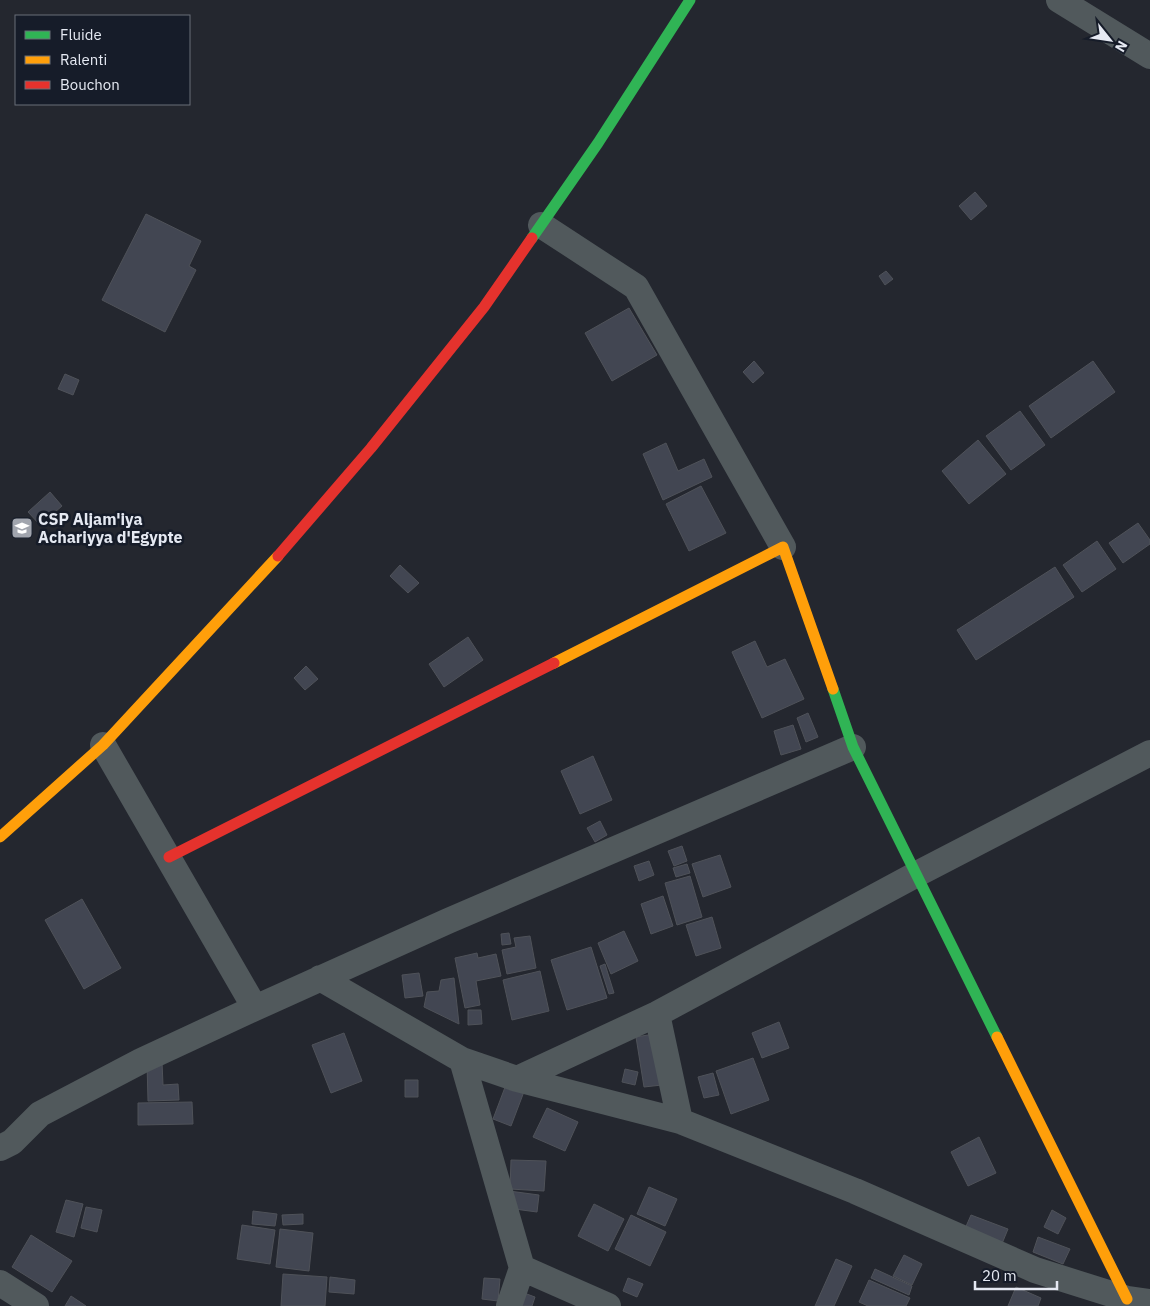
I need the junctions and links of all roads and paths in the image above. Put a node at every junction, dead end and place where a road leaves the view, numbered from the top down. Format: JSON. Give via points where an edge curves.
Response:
{"nodes":[{"id":1,"x":690,"y":0,"type":"edge"},
{"id":2,"x":1059,"y":0,"type":"edge"},
{"id":3,"x":1150,"y":56,"type":"edge"},
{"id":4,"x":541,"y":226,"type":"junction"},
{"id":5,"x":783,"y":547,"type":"junction"},
{"id":6,"x":102,"y":745,"type":"junction"},
{"id":7,"x":853,"y":747,"type":"junction"},
{"id":8,"x":1150,"y":753,"type":"edge"},
{"id":9,"x":0,"y":837,"type":"edge"},
{"id":10,"x":169,"y":857,"type":"junction"},
{"id":11,"x":917,"y":874,"type":"junction"},
{"id":12,"x":320,"y":978,"type":"junction"},
{"id":13,"x":255,"y":1008,"type":"junction"},
{"id":14,"x":657,"y":1014,"type":"junction"},
{"id":15,"x":462,"y":1060,"type":"junction"},
{"id":16,"x":517,"y":1079,"type":"junction"},
{"id":17,"x":680,"y":1121,"type":"junction"},
{"id":18,"x":0,"y":1148,"type":"edge"},
{"id":19,"x":522,"y":1268,"type":"junction"},
{"id":20,"x":0,"y":1283,"type":"edge"},
{"id":21,"x":1139,"y":1300,"type":"edge"},
{"id":22,"x":36,"y":1306,"type":"edge"},
{"id":23,"x":509,"y":1306,"type":"edge"},
{"id":24,"x":608,"y":1306,"type":"edge"}],
"edges":[{"from":1,"to":4,"type":"main road"},
{"from":2,"to":3,"type":"street"},
{"from":4,"to":5,"type":"street","via":[[636,287]]},
{"from":4,"to":6,"type":"main road","via":[[484,307],[371,448],[279,555]]},
{"from":5,"to":7,"type":"main road"},
{"from":5,"to":10,"type":"main road"},
{"from":6,"to":9,"type":"main road"},
{"from":6,"to":10,"type":"street"},
{"from":7,"to":11,"type":"main road"},
{"from":7,"to":12,"type":"street"},
{"from":8,"to":11,"type":"street"},
{"from":10,"to":13,"type":"street"},
{"from":11,"to":14,"type":"street"},
{"from":11,"to":21,"type":"main road"},
{"from":12,"to":13,"type":"street"},
{"from":12,"to":15,"type":"street"},
{"from":13,"to":18,"type":"street","via":[[141,1061],[40,1114],[12,1142]]},
{"from":14,"to":16,"type":"street"},
{"from":14,"to":17,"type":"street"},
{"from":15,"to":16,"type":"street"},
{"from":15,"to":19,"type":"street"},
{"from":16,"to":17,"type":"street"},
{"from":17,"to":21,"type":"street","via":[[855,1191],[1035,1270]]},
{"from":19,"to":23,"type":"street"},
{"from":19,"to":24,"type":"street"},
{"from":20,"to":22,"type":"street"}]}
